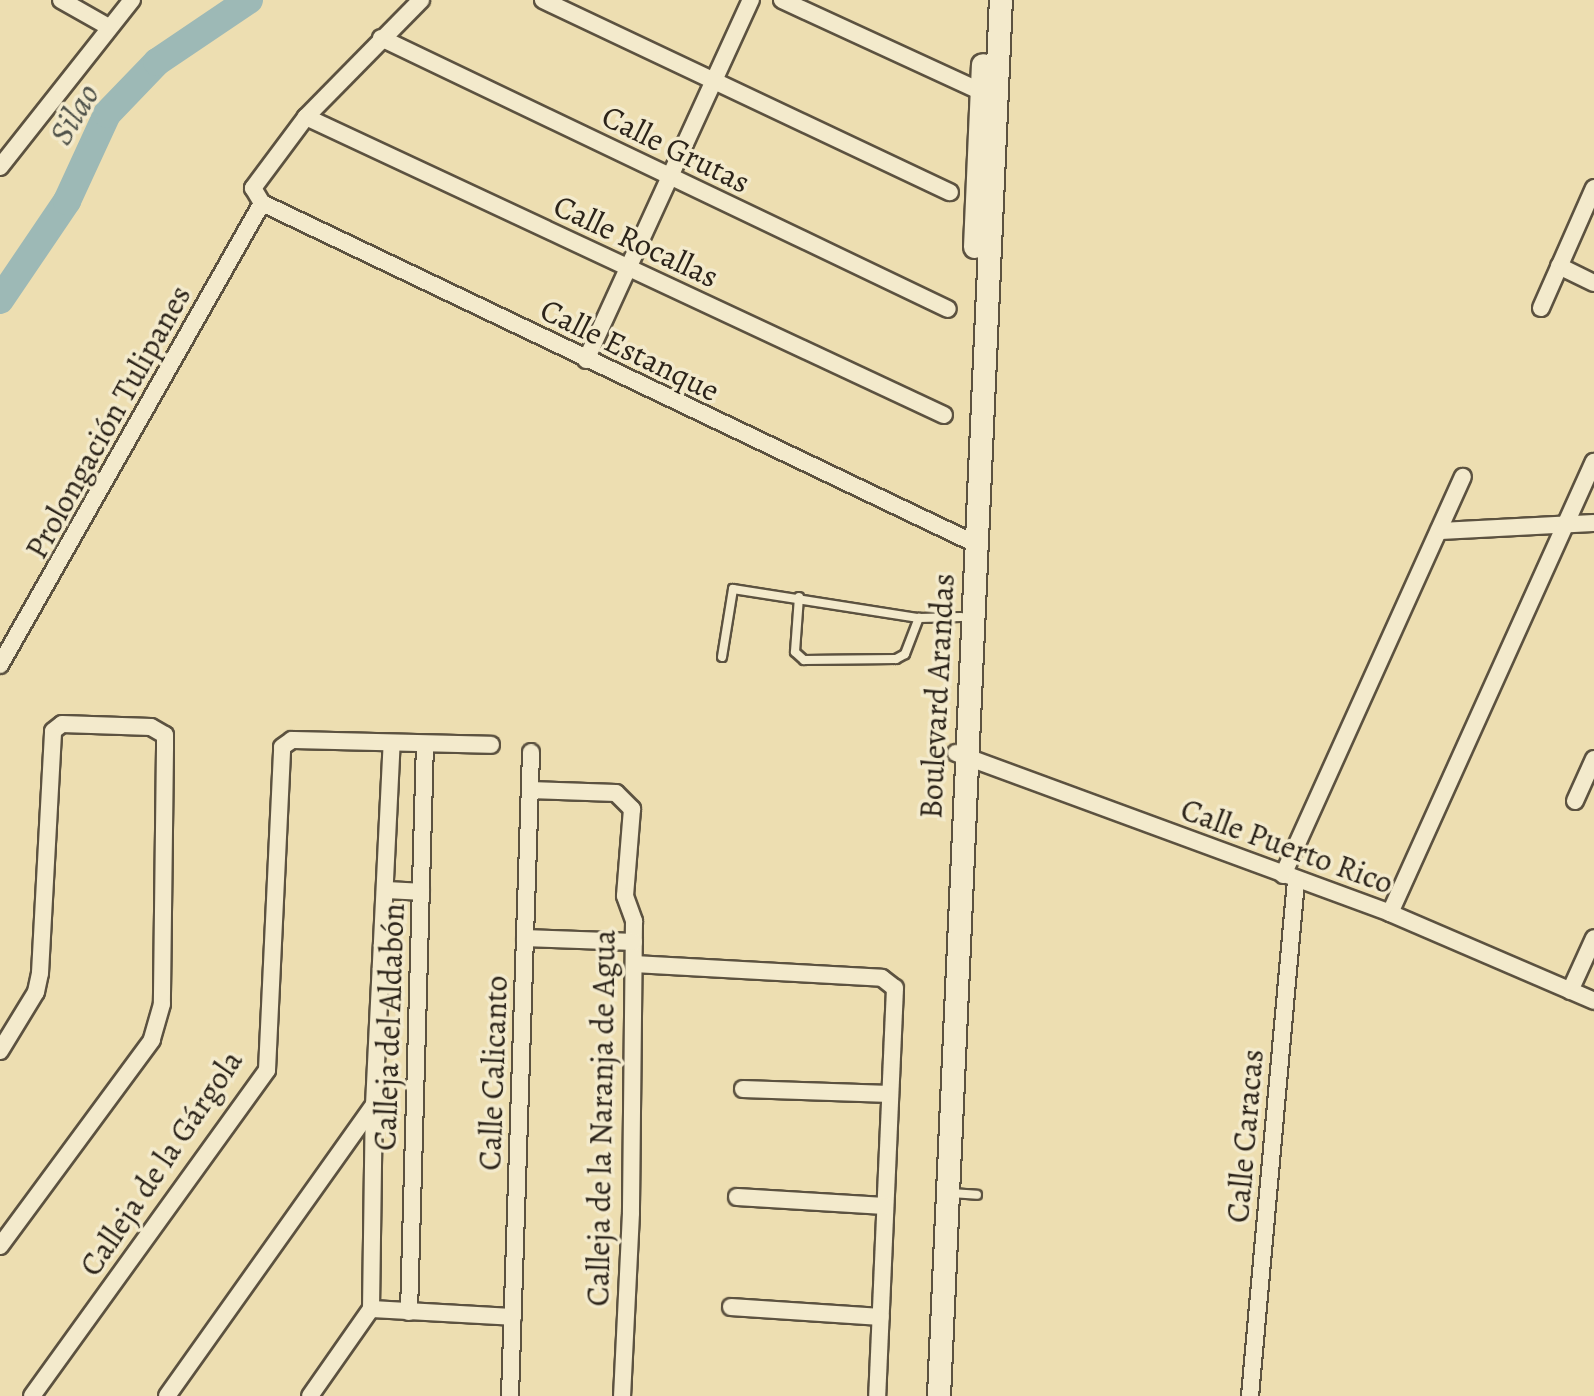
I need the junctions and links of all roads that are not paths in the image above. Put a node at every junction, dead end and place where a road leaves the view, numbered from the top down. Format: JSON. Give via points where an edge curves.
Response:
{"nodes":[{"id":1,"x":61,"y":0,"type":"edge"},
{"id":2,"x":132,"y":0,"type":"edge"},
{"id":3,"x":421,"y":0,"type":"edge"},
{"id":4,"x":543,"y":0,"type":"edge"},
{"id":5,"x":751,"y":0,"type":"edge"},
{"id":6,"x":782,"y":0,"type":"edge"},
{"id":7,"x":987,"y":0,"type":"edge"},
{"id":8,"x":1001,"y":0,"type":"edge"},
{"id":9,"x":107,"y":26,"type":"junction"},
{"id":10,"x":381,"y":38,"type":"junction"},
{"id":11,"x":711,"y":82,"type":"junction"},
{"id":12,"x":989,"y":96,"type":"junction"},
{"id":13,"x":306,"y":117,"type":"junction"},
{"id":14,"x":0,"y":167,"type":"edge"},
{"id":15,"x":668,"y":177,"type":"junction"},
{"id":16,"x":1594,"y":188,"type":"edge"},
{"id":17,"x":950,"y":192,"type":"dead end"},
{"id":18,"x":262,"y":203,"type":"junction"},
{"id":19,"x":1559,"y":266,"type":"junction"},
{"id":20,"x":629,"y":269,"type":"junction"},
{"id":21,"x":1594,"y":283,"type":"edge"},
{"id":22,"x":1541,"y":308,"type":"dead end"},
{"id":23,"x":948,"y":309,"type":"dead end"},
{"id":24,"x":586,"y":360,"type":"junction"},
{"id":25,"x":944,"y":415,"type":"dead end"},
{"id":26,"x":1592,"y":471,"type":"edge"},
{"id":27,"x":1463,"y":477,"type":"dead end"},
{"id":28,"x":1594,"y":523,"type":"edge"},
{"id":29,"x":1563,"y":527,"type":"junction"},
{"id":30,"x":1439,"y":531,"type":"junction"},
{"id":31,"x":970,"y":542,"type":"junction"},
{"id":32,"x":799,"y":597,"type":"junction"},
{"id":33,"x":961,"y":617,"type":"junction"},
{"id":34,"x":919,"y":618,"type":"junction"},
{"id":35,"x":722,"y":657,"type":"dead end"},
{"id":36,"x":0,"y":665,"type":"edge"},
{"id":37,"x":392,"y":743,"type":"junction"},
{"id":38,"x":425,"y":744,"type":"junction"},
{"id":39,"x":491,"y":745,"type":"dead end"},
{"id":40,"x":531,"y":752,"type":"dead end"},
{"id":41,"x":961,"y":755,"type":"junction"},
{"id":42,"x":1594,"y":759,"type":"edge"},
{"id":43,"x":530,"y":790,"type":"junction"},
{"id":44,"x":1575,"y":801,"type":"dead end"},
{"id":45,"x":1289,"y":878,"type":"junction"},
{"id":46,"x":385,"y":890,"type":"junction"},
{"id":47,"x":421,"y":892,"type":"junction"},
{"id":48,"x":1390,"y":913,"type":"junction"},
{"id":49,"x":525,"y":938,"type":"junction"},
{"id":50,"x":1594,"y":938,"type":"edge"},
{"id":51,"x":634,"y":942,"type":"junction"},
{"id":52,"x":634,"y":964,"type":"junction"},
{"id":53,"x":1570,"y":991,"type":"junction"},
{"id":54,"x":1594,"y":1001,"type":"edge"},
{"id":55,"x":0,"y":1051,"type":"edge"},
{"id":56,"x":743,"y":1089,"type":"dead end"},
{"id":57,"x":890,"y":1094,"type":"junction"},
{"id":58,"x":374,"y":1105,"type":"junction"},
{"id":59,"x":943,"y":1193,"type":"junction"},
{"id":60,"x":977,"y":1195,"type":"dead end"},
{"id":61,"x":737,"y":1197,"type":"dead end"},
{"id":62,"x":885,"y":1206,"type":"junction"},
{"id":63,"x":0,"y":1246,"type":"edge"},
{"id":64,"x":731,"y":1307,"type":"dead end"},
{"id":65,"x":371,"y":1309,"type":"junction"},
{"id":66,"x":409,"y":1312,"type":"junction"},
{"id":67,"x":513,"y":1317,"type":"junction"},
{"id":68,"x":881,"y":1317,"type":"junction"},
{"id":69,"x":32,"y":1396,"type":"edge"},
{"id":70,"x":167,"y":1396,"type":"edge"},
{"id":71,"x":310,"y":1396,"type":"edge"},
{"id":72,"x":510,"y":1396,"type":"edge"},
{"id":73,"x":622,"y":1396,"type":"edge"},
{"id":74,"x":877,"y":1396,"type":"edge"},
{"id":75,"x":928,"y":1396,"type":"edge"},
{"id":76,"x":939,"y":1396,"type":"edge"},
{"id":77,"x":1250,"y":1396,"type":"edge"}],
"edges":[{"from":1,"to":9,"type":"street"},
{"from":2,"to":9,"type":"street"},
{"from":3,"to":10,"type":"street"},
{"from":4,"to":11,"type":"street"},
{"from":5,"to":11,"type":"street"},
{"from":6,"to":12,"type":"street"},
{"from":7,"to":12,"type":"main road","name":"Boulevard Arandas"},
{"from":8,"to":12,"type":"main road","name":"Boulevard Arandas"},
{"from":9,"to":14,"type":"street"},
{"from":10,"to":13,"type":"street"},
{"from":10,"to":15,"type":"street","name":"Calle Grutas"},
{"from":11,"to":15,"type":"street"},
{"from":11,"to":17,"type":"street"},
{"from":12,"to":31,"type":"main road","name":"Boulevard Arandas"},
{"from":13,"to":18,"type":"street","via":[[253,188]]},
{"from":13,"to":20,"type":"street","name":"Calle Rocallas"},
{"from":15,"to":20,"type":"street"},
{"from":15,"to":23,"type":"street","name":"Calle Grutas"},
{"from":16,"to":19,"type":"street"},
{"from":18,"to":24,"type":"street","name":"Calle Estanque"},
{"from":18,"to":36,"type":"street","name":"Prolongación Tulipanes"},
{"from":19,"to":21,"type":"street"},
{"from":19,"to":22,"type":"street"},
{"from":20,"to":24,"type":"street"},
{"from":20,"to":25,"type":"street","name":"Calle Rocallas"},
{"from":24,"to":31,"type":"street","name":"Calle Estanque"},
{"from":26,"to":29,"type":"street"},
{"from":27,"to":30,"type":"street","name":"Calle Caracas"},
{"from":28,"to":29,"type":"street"},
{"from":29,"to":30,"type":"street"},
{"from":29,"to":48,"type":"street"},
{"from":30,"to":45,"type":"street","name":"Calle Caracas"},
{"from":31,"to":33,"type":"main road","name":"Boulevard Arandas"},
{"from":31,"to":41,"type":"main road","name":"Boulevard Arandas"},
{"from":32,"to":34,"type":"lane"},
{"from":32,"to":34,"type":"lane","via":[[795,652],[804,660],[896,659],[905,654]]},
{"from":32,"to":35,"type":"lane","via":[[733,589]]},
{"from":33,"to":34,"type":"lane"},
{"from":33,"to":41,"type":"main road","name":"Boulevard Arandas"},
{"from":37,"to":38,"type":"street"},
{"from":37,"to":46,"type":"street","name":"Calleja del Aldabón"},
{"from":37,"to":69,"type":"street","name":"Calleja de la Gárgola","via":[[292,740],[282,747],[267,1070]]},
{"from":38,"to":39,"type":"street"},
{"from":38,"to":47,"type":"street","name":"Calleja del Aldabón"},
{"from":40,"to":43,"type":"street","name":"Calle Calicanto"},
{"from":41,"to":45,"type":"street","name":"Calle Puerto Rico"},
{"from":41,"to":59,"type":"main road","name":"Boulevard Arandas"},
{"from":42,"to":44,"type":"street"},
{"from":43,"to":49,"type":"street","name":"Calle Calicanto"},
{"from":43,"to":51,"type":"street","name":"Calleja de la Naranja de Agua","via":[[625,797],[632,809],[625,896]]},
{"from":45,"to":48,"type":"street","name":"Calle Puerto Rico"},
{"from":45,"to":77,"type":"street","name":"Calle Caracas"},
{"from":46,"to":47,"type":"street"},
{"from":46,"to":58,"type":"street","name":"Calleja del Aldabón"},
{"from":47,"to":66,"type":"street","name":"Calleja del Aldabón"},
{"from":48,"to":53,"type":"street","name":"Calle Puerto Rico"},
{"from":49,"to":51,"type":"street"},
{"from":49,"to":67,"type":"street","name":"Calle Calicanto"},
{"from":50,"to":53,"type":"street"},
{"from":51,"to":52,"type":"street","name":"Calleja de la Naranja de Agua"},
{"from":52,"to":57,"type":"street","via":[[890,982],[895,988]]},
{"from":52,"to":73,"type":"street","name":"Calleja de la Naranja de Agua"},
{"from":53,"to":54,"type":"street","name":"Calle Puerto Rico"},
{"from":55,"to":63,"type":"street","via":[[36,992],[53,731],[62,724],[151,727],[165,735],[162,1004],[152,1040]]},
{"from":56,"to":57,"type":"street"},
{"from":57,"to":62,"type":"street"},
{"from":58,"to":65,"type":"street","name":"Calleja del Aldabón"},
{"from":58,"to":70,"type":"street"},
{"from":59,"to":60,"type":"lane"},
{"from":59,"to":75,"type":"main road","name":"Boulevard Arandas"},
{"from":59,"to":76,"type":"main road","name":"Boulevard Arandas"},
{"from":61,"to":62,"type":"street"},
{"from":62,"to":68,"type":"street"},
{"from":64,"to":68,"type":"street"},
{"from":65,"to":66,"type":"street"},
{"from":65,"to":71,"type":"street"},
{"from":66,"to":67,"type":"street"},
{"from":67,"to":72,"type":"street","name":"Calle Calicanto"},
{"from":68,"to":74,"type":"street"}]}
